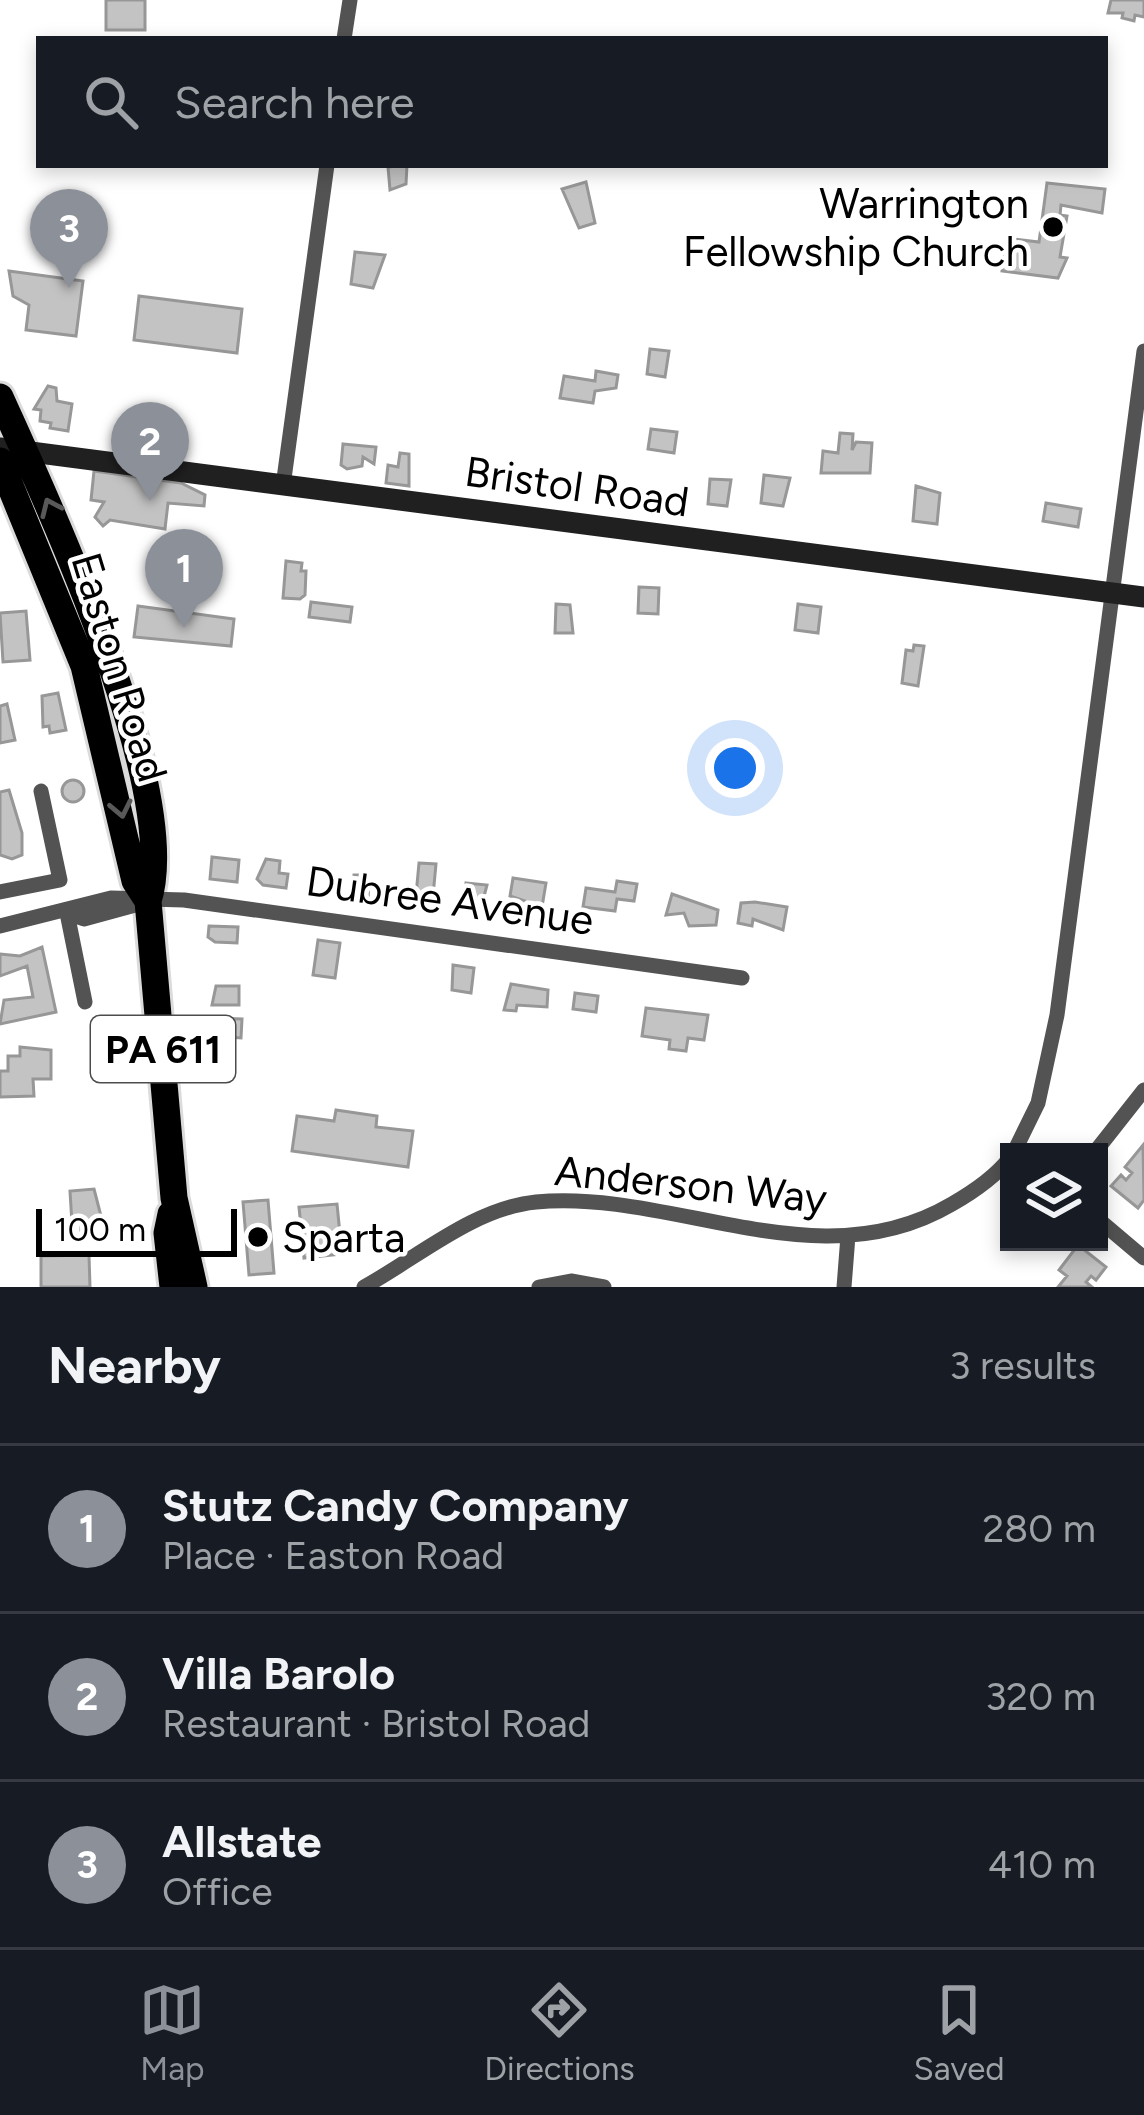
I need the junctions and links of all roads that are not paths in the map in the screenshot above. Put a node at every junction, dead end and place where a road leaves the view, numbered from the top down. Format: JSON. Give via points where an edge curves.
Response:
{"nodes":[{"id":1,"x":350,"y":0,"type":"edge"},
{"id":2,"x":344,"y":36,"type":"edge"},
{"id":3,"x":327,"y":168,"type":"edge"},
{"id":4,"x":1144,"y":351,"type":"edge"},
{"id":5,"x":0,"y":397,"type":"edge"},
{"id":6,"x":8,"y":453,"type":"edge"},
{"id":7,"x":283,"y":485,"type":"junction"},
{"id":8,"x":1112,"y":592,"type":"junction"},
{"id":9,"x":1144,"y":597,"type":"edge"},
{"id":10,"x":41,"y":791,"type":"dead end"},
{"id":11,"x":6,"y":891,"type":"edge"},
{"id":12,"x":148,"y":901,"type":"junction"},
{"id":13,"x":67,"y":913,"type":"junction"},
{"id":14,"x":19,"y":922,"type":"junction"},
{"id":15,"x":0,"y":926,"type":"edge"},
{"id":16,"x":742,"y":978,"type":"dead end"},
{"id":17,"x":85,"y":1002,"type":"dead end"},
{"id":18,"x":1144,"y":1090,"type":"edge"},
{"id":19,"x":1017,"y":1143,"type":"edge"},
{"id":20,"x":1102,"y":1143,"type":"edge"},
{"id":21,"x":1000,"y":1165,"type":"edge"},
{"id":22,"x":174,"y":1198,"type":"junction"},
{"id":23,"x":1108,"y":1228,"type":"edge"},
{"id":24,"x":848,"y":1236,"type":"junction"},
{"id":25,"x":1144,"y":1258,"type":"edge"},
{"id":26,"x":367,"y":1286,"type":"edge"},
{"id":27,"x":172,"y":1287,"type":"edge"},
{"id":28,"x":194,"y":1287,"type":"edge"},
{"id":29,"x":538,"y":1287,"type":"edge"},
{"id":30,"x":604,"y":1287,"type":"edge"},
{"id":31,"x":844,"y":1287,"type":"edge"}],
"edges":[{"from":1,"to":2,"type":"street"},
{"from":3,"to":7,"type":"street"},
{"from":4,"to":8,"type":"street","name":"Anderson Way"},
{"from":5,"to":6,"type":"highway","name":"Easton Road","number":"PA 611"},
{"from":6,"to":7,"type":"main road","name":"Bristol Road"},
{"from":6,"to":12,"type":"highway","name":"Easton Road","number":"PA 611","via":[[84,666],[135,880]]},
{"from":7,"to":8,"type":"main road","name":"Bristol Road"},
{"from":8,"to":9,"type":"main road","name":"Bristol Road"},
{"from":8,"to":19,"type":"street","name":"Anderson Way","via":[[1057,1015],[1038,1102]]},
{"from":10,"to":11,"type":"street","via":[[59,880]]},
{"from":11,"to":14,"type":"street"},
{"from":12,"to":13,"type":"street","name":"Dubree Avenue","via":[[84,919]]},
{"from":12,"to":16,"type":"street","name":"Dubree Avenue"},
{"from":12,"to":22,"type":"highway","name":"Easton Road","number":"PA 611"},
{"from":13,"to":14,"type":"street","name":"Dubree Avenue"},
{"from":13,"to":17,"type":"street"},
{"from":14,"to":15,"type":"street","name":"Dubree Avenue"},
{"from":18,"to":20,"type":"street"},
{"from":21,"to":24,"type":"street","name":"Anderson Way","via":[[937,1213]]},
{"from":22,"to":27,"type":"highway","name":"Easton Road","number":"PA 611","via":[[167,1233]]},
{"from":22,"to":28,"type":"highway","name":"Easton Road","number":"PA 611"},
{"from":23,"to":25,"type":"street"},
{"from":24,"to":26,"type":"street","name":"Anderson Way","via":[[533,1202],[458,1231]]},
{"from":24,"to":31,"type":"street"},
{"from":29,"to":30,"type":"street"}]}
